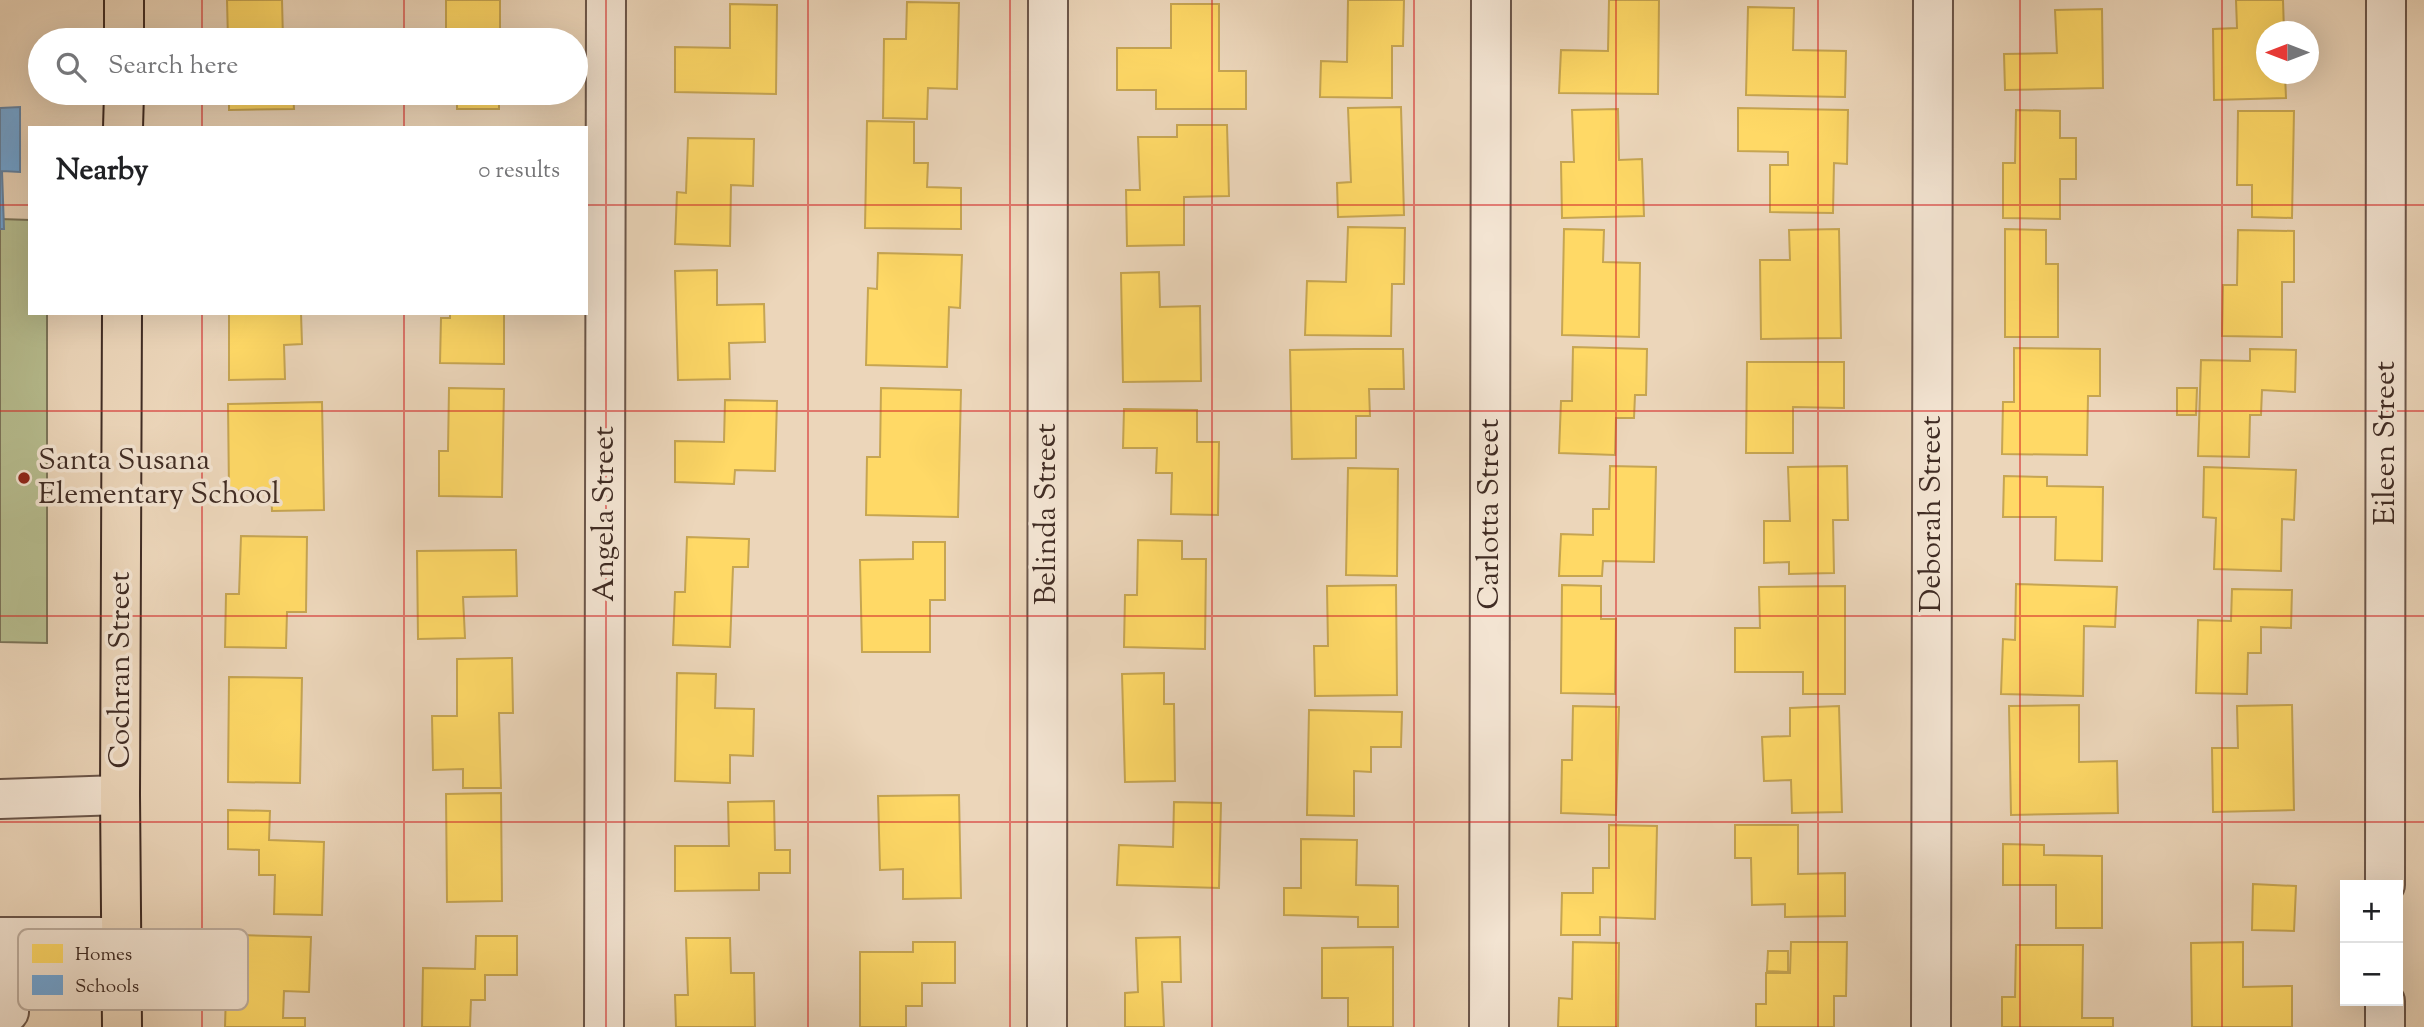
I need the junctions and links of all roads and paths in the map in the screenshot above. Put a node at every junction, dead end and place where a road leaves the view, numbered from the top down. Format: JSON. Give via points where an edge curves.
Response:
{"nodes":[{"id":1,"x":124,"y":0,"type":"edge"},
{"id":2,"x":606,"y":0,"type":"edge"},
{"id":3,"x":1048,"y":0,"type":"edge"},
{"id":4,"x":1490,"y":0,"type":"edge"},
{"id":5,"x":1933,"y":0,"type":"edge"},
{"id":6,"x":2386,"y":0,"type":"edge"},
{"id":7,"x":124,"y":28,"type":"edge"},
{"id":8,"x":124,"y":105,"type":"edge"},
{"id":9,"x":123,"y":126,"type":"edge"},
{"id":10,"x":122,"y":315,"type":"edge"},
{"id":11,"x":120,"y":795,"type":"junction"},
{"id":12,"x":0,"y":799,"type":"edge"},
{"id":13,"x":2385,"y":880,"type":"edge"},
{"id":14,"x":122,"y":929,"type":"edge"},
{"id":15,"x":6,"y":937,"type":"edge"},
{"id":16,"x":2385,"y":1006,"type":"edge"},
{"id":17,"x":0,"y":1013,"type":"edge"},
{"id":18,"x":604,"y":1027,"type":"edge"},
{"id":19,"x":1046,"y":1027,"type":"edge"},
{"id":20,"x":1489,"y":1027,"type":"edge"},
{"id":21,"x":1931,"y":1027,"type":"edge"},
{"id":22,"x":2385,"y":1027,"type":"edge"}],
"edges":[{"from":1,"to":7,"type":"main road"},
{"from":2,"to":18,"type":"street","name":"Angela Street"},
{"from":3,"to":19,"type":"street","name":"Belinda Street"},
{"from":4,"to":20,"type":"street","name":"Carlotta Street"},
{"from":5,"to":21,"type":"street","name":"Deborah Street"},
{"from":6,"to":13,"type":"street","name":"Eileen Street"},
{"from":8,"to":9,"type":"main road"},
{"from":10,"to":11,"type":"main road","name":"Cochran Street"},
{"from":11,"to":12,"type":"street"},
{"from":11,"to":14,"type":"main road","name":"Cochran Street"},
{"from":15,"to":17,"type":"street","via":[[9,1012]]},
{"from":16,"to":22,"type":"street"}]}
